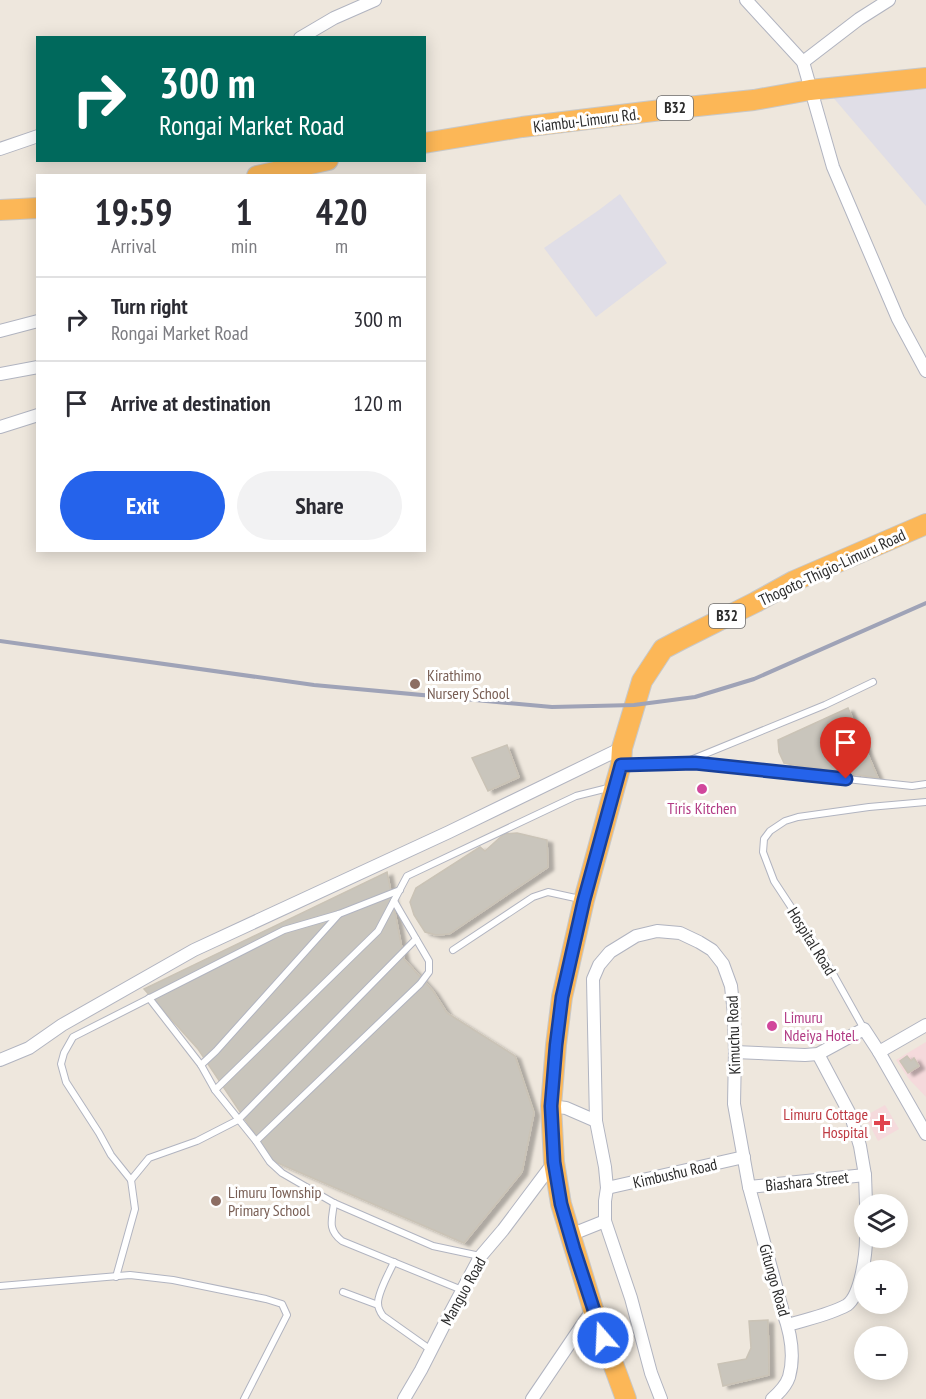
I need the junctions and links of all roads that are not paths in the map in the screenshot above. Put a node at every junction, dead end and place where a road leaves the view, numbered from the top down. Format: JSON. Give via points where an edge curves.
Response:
{"nodes":[{"id":1,"x":375,"y":0,"type":"edge"},
{"id":2,"x":746,"y":0,"type":"edge"},
{"id":3,"x":889,"y":0,"type":"edge"},
{"id":4,"x":303,"y":36,"type":"edge"},
{"id":5,"x":803,"y":62,"type":"junction"},
{"id":6,"x":926,"y":78,"type":"edge"},
{"id":7,"x":810,"y":90,"type":"junction"},
{"id":8,"x":36,"y":137,"type":"edge"},
{"id":9,"x":426,"y":143,"type":"edge"},
{"id":10,"x":0,"y":149,"type":"edge"},
{"id":11,"x":319,"y":162,"type":"edge"},
{"id":12,"x":266,"y":174,"type":"edge"},
{"id":13,"x":36,"y":208,"type":"edge"},
{"id":14,"x":0,"y":210,"type":"edge"},
{"id":15,"x":36,"y":322,"type":"edge"},
{"id":16,"x":0,"y":331,"type":"edge"},
{"id":17,"x":36,"y":367,"type":"edge"},
{"id":18,"x":926,"y":370,"type":"edge"},
{"id":19,"x":0,"y":374,"type":"edge"},
{"id":20,"x":36,"y":416,"type":"edge"},
{"id":21,"x":0,"y":427,"type":"edge"},
{"id":22,"x":926,"y":524,"type":"edge"},
{"id":23,"x":873,"y":682,"type":"dead end"},
{"id":24,"x":622,"y":757,"type":"junction"},
{"id":25,"x":685,"y":763,"type":"junction"},
{"id":26,"x":926,"y":784,"type":"edge"},
{"id":27,"x":615,"y":786,"type":"junction"},
{"id":28,"x":926,"y":802,"type":"edge"},
{"id":29,"x":400,"y":890,"type":"junction"},
{"id":30,"x":584,"y":900,"type":"junction"},
{"id":31,"x":394,"y":901,"type":"junction"},
{"id":32,"x":339,"y":914,"type":"junction"},
{"id":33,"x":416,"y":939,"type":"junction"},
{"id":34,"x":453,"y":950,"type":"dead end"},
{"id":35,"x":149,"y":998,"type":"junction"},
{"id":36,"x":926,"y":1025,"type":"edge"},
{"id":37,"x":864,"y":1029,"type":"junction"},
{"id":38,"x":735,"y":1052,"type":"junction"},
{"id":39,"x":879,"y":1052,"type":"junction"},
{"id":40,"x":818,"y":1054,"type":"junction"},
{"id":41,"x":0,"y":1060,"type":"edge"},
{"id":42,"x":201,"y":1065,"type":"junction"},
{"id":43,"x":215,"y":1090,"type":"junction"},
{"id":44,"x":551,"y":1106,"type":"junction"},
{"id":45,"x":238,"y":1120,"type":"junction"},
{"id":46,"x":596,"y":1121,"type":"junction"},
{"id":47,"x":926,"y":1134,"type":"edge"},
{"id":48,"x":256,"y":1140,"type":"junction"},
{"id":49,"x":744,"y":1157,"type":"junction"},
{"id":50,"x":554,"y":1162,"type":"junction"},
{"id":51,"x":865,"y":1175,"type":"junction"},
{"id":52,"x":131,"y":1180,"type":"junction"},
{"id":53,"x":749,"y":1187,"type":"junction"},
{"id":54,"x":607,"y":1188,"type":"junction"},
{"id":55,"x":866,"y":1194,"type":"edge"},
{"id":56,"x":334,"y":1203,"type":"junction"},
{"id":57,"x":605,"y":1221,"type":"junction"},
{"id":58,"x":570,"y":1235,"type":"junction"},
{"id":59,"x":865,"y":1248,"type":"edge"},
{"id":60,"x":480,"y":1257,"type":"junction"},
{"id":61,"x":394,"y":1262,"type":"junction"},
{"id":62,"x":116,"y":1277,"type":"junction"},
{"id":63,"x":0,"y":1287,"type":"edge"},
{"id":64,"x":462,"y":1290,"type":"junction"},
{"id":65,"x":343,"y":1292,"type":"dead end"},
{"id":66,"x":378,"y":1305,"type":"junction"},
{"id":67,"x":593,"y":1309,"type":"junction"},
{"id":68,"x":788,"y":1325,"type":"junction"},
{"id":69,"x":431,"y":1350,"type":"junction"},
{"id":70,"x":244,"y":1399,"type":"edge"},
{"id":71,"x":404,"y":1399,"type":"edge"},
{"id":72,"x":532,"y":1399,"type":"edge"},
{"id":73,"x":626,"y":1399,"type":"edge"},
{"id":74,"x":661,"y":1399,"type":"edge"},
{"id":75,"x":772,"y":1399,"type":"edge"}],
"edges":[{"from":1,"to":4,"type":"street"},
{"from":2,"to":5,"type":"street"},
{"from":3,"to":5,"type":"street"},
{"from":5,"to":7,"type":"street"},
{"from":6,"to":7,"type":"highway","name":"Kiambu-Limuru Rd.","number":"B32"},
{"from":7,"to":9,"type":"highway","name":"Kiambu-Limuru Rd.","number":"B32"},
{"from":7,"to":18,"type":"street","via":[[833,167],[898,319]]},
{"from":8,"to":10,"type":"street"},
{"from":11,"to":12,"type":"highway"},
{"from":13,"to":14,"type":"highway"},
{"from":15,"to":16,"type":"street"},
{"from":17,"to":19,"type":"street"},
{"from":20,"to":21,"type":"street"},
{"from":22,"to":24,"type":"highway","name":"Thogoto-Thigio-Limuru Road","number":"B32","via":[[794,581],[663,650],[642,681]]},
{"from":23,"to":25,"type":"lane"},
{"from":24,"to":25,"type":"lane"},
{"from":24,"to":27,"type":"highway","name":"Thogoto-Thigio-Limuru Road","number":"B32"},
{"from":24,"to":41,"type":"street","via":[[194,950],[29,1048]]},
{"from":25,"to":26,"type":"lane","via":[[912,786]]},
{"from":27,"to":29,"type":"lane","via":[[576,796],[407,876]]},
{"from":27,"to":30,"type":"highway","name":"Thogoto-Thigio-Limuru Road","number":"B32"},
{"from":28,"to":37,"type":"lane","name":"Hospital Road","via":[[798,817],[785,821],[764,839],[763,852],[774,881],[822,954]]},
{"from":29,"to":31,"type":"lane"},
{"from":29,"to":32,"type":"lane"},
{"from":30,"to":34,"type":"lane","via":[[548,892],[533,897]]},
{"from":30,"to":44,"type":"highway","name":"Thogoto-Thigio-Limuru Road","number":"B32","via":[[562,997]]},
{"from":31,"to":33,"type":"lane"},
{"from":31,"to":43,"type":"lane","via":[[378,931]]},
{"from":32,"to":35,"type":"lane","via":[[284,930]]},
{"from":32,"to":42,"type":"lane"},
{"from":33,"to":45,"type":"lane"},
{"from":33,"to":48,"type":"lane","via":[[429,960],[429,972],[420,984]]},
{"from":35,"to":42,"type":"lane"},
{"from":35,"to":52,"type":"lane","via":[[73,1036],[61,1064],[66,1082]]},
{"from":36,"to":39,"type":"street"},
{"from":37,"to":39,"type":"street","name":"Hospital Road"},
{"from":37,"to":40,"type":"street"},
{"from":38,"to":40,"type":"street"},
{"from":38,"to":46,"type":"street","name":"Kimuchu Road","via":[[730,986],[723,964],[712,950],[680,933],[657,931],[636,936],[610,952],[593,979]]},
{"from":38,"to":49,"type":"street","name":"Kimuchu Road","via":[[734,1104]]},
{"from":39,"to":47,"type":"street","name":"Hospital Road"},
{"from":40,"to":51,"type":"street","via":[[851,1116]]},
{"from":42,"to":43,"type":"lane"},
{"from":43,"to":45,"type":"lane"},
{"from":44,"to":46,"type":"street"},
{"from":44,"to":50,"type":"highway","name":"Thogoto-Thigio-Limuru Road","number":"B32"},
{"from":45,"to":48,"type":"lane"},
{"from":45,"to":52,"type":"lane","via":[[197,1141],[149,1158]]},
{"from":46,"to":54,"type":"street","name":"Kimuchu Road"},
{"from":48,"to":56,"type":"lane","via":[[282,1173]]},
{"from":49,"to":53,"type":"street","name":"Gitungo Road"},
{"from":49,"to":54,"type":"street","name":"Kimbushu Road"},
{"from":50,"to":58,"type":"highway","name":"Thogoto-Thigio-Limuru Road","number":"B32"},
{"from":50,"to":60,"type":"street","name":"Manguo Road"},
{"from":51,"to":53,"type":"street","name":"Biashara Street"},
{"from":51,"to":55,"type":"street"},
{"from":52,"to":62,"type":"lane","via":[[135,1209]]},
{"from":53,"to":68,"type":"street","name":"Gitungo Road"},
{"from":54,"to":57,"type":"street","name":"Kimuchu Road"},
{"from":56,"to":60,"type":"lane","via":[[433,1246]]},
{"from":56,"to":61,"type":"lane","via":[[334,1235]]},
{"from":57,"to":58,"type":"street"},
{"from":57,"to":74,"type":"street","name":"Kimuchu Road"},
{"from":58,"to":67,"type":"highway","name":"Thogoto-Thigio-Limuru Road","number":"B32"},
{"from":59,"to":68,"type":"street","via":[[857,1292],[849,1304]]},
{"from":60,"to":64,"type":"street","name":"Manguo Road"},
{"from":61,"to":64,"type":"lane"},
{"from":61,"to":66,"type":"lane"},
{"from":62,"to":63,"type":"lane"},
{"from":62,"to":70,"type":"lane","via":[[173,1280],[282,1304],[287,1316]]},
{"from":64,"to":69,"type":"street","name":"Manguo Road"},
{"from":65,"to":66,"type":"lane"},
{"from":66,"to":69,"type":"lane","via":[[383,1316]]},
{"from":67,"to":72,"type":"street"},
{"from":67,"to":73,"type":"highway","name":"Thogoto-Thigio-Limuru Road","number":"B32"},
{"from":68,"to":75,"type":"street","name":"Gitungo Road","via":[[792,1364],[789,1379]]},
{"from":69,"to":71,"type":"street","name":"Manguo Road"}]}
